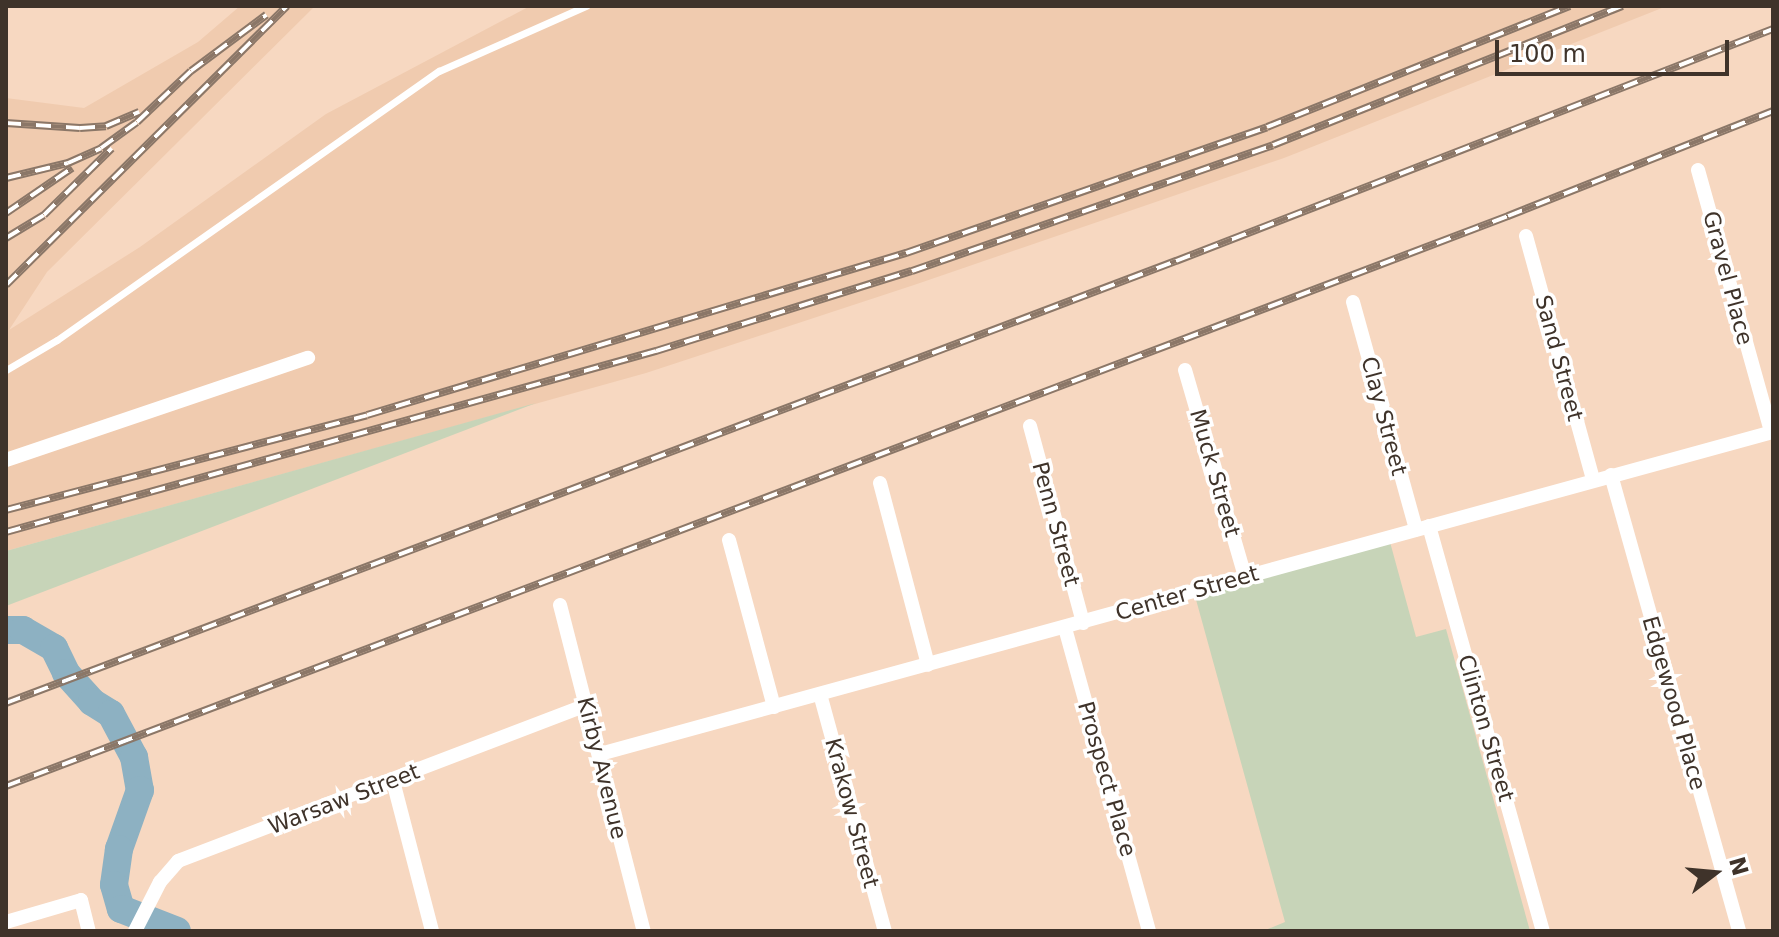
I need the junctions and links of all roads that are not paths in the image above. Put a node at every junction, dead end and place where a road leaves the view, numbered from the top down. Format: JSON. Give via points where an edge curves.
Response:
{"nodes":[{"id":1,"x":586,"y":6,"type":"edge"},
{"id":2,"x":1698,"y":170,"type":"dead end"},
{"id":3,"x":1526,"y":236,"type":"dead end"},
{"id":4,"x":1353,"y":302,"type":"dead end"},
{"id":5,"x":308,"y":358,"type":"dead end"},
{"id":6,"x":6,"y":370,"type":"edge"},
{"id":7,"x":1185,"y":370,"type":"dead end"},
{"id":8,"x":1030,"y":426,"type":"dead end"},
{"id":9,"x":1772,"y":432,"type":"edge"},
{"id":10,"x":6,"y":460,"type":"edge"},
{"id":11,"x":1611,"y":475,"type":"junction"},
{"id":12,"x":1593,"y":480,"type":"junction"},
{"id":13,"x":880,"y":483,"type":"dead end"},
{"id":14,"x":1422,"y":528,"type":"junction"},
{"id":15,"x":729,"y":540,"type":"dead end"},
{"id":16,"x":1245,"y":577,"type":"junction"},
{"id":17,"x":560,"y":605,"type":"dead end"},
{"id":18,"x":1083,"y":623,"type":"junction"},
{"id":19,"x":1065,"y":628,"type":"junction"},
{"id":20,"x":928,"y":665,"type":"junction"},
{"id":21,"x":820,"y":694,"type":"junction"},
{"id":22,"x":587,"y":705,"type":"junction"},
{"id":23,"x":774,"y":707,"type":"junction"},
{"id":24,"x":600,"y":754,"type":"junction"},
{"id":25,"x":393,"y":781,"type":"junction"},
{"id":26,"x":6,"y":922,"type":"edge"},
{"id":27,"x":89,"y":931,"type":"edge"},
{"id":28,"x":135,"y":931,"type":"edge"},
{"id":29,"x":432,"y":931,"type":"edge"},
{"id":30,"x":644,"y":931,"type":"edge"},
{"id":31,"x":885,"y":931,"type":"edge"},
{"id":32,"x":1149,"y":931,"type":"edge"},
{"id":33,"x":1543,"y":931,"type":"edge"},
{"id":34,"x":1739,"y":931,"type":"edge"}],
"edges":[{"from":1,"to":6,"type":"lane","via":[[439,71],[57,340]]},
{"from":2,"to":9,"type":"street","name":"Gravel Place"},
{"from":3,"to":12,"type":"street","name":"Sand Street"},
{"from":4,"to":14,"type":"street","name":"Clay Street"},
{"from":5,"to":10,"type":"street"},
{"from":7,"to":16,"type":"street","name":"Muck Street"},
{"from":8,"to":18,"type":"street","name":"Penn Street"},
{"from":9,"to":11,"type":"street","name":"Center Street"},
{"from":11,"to":12,"type":"street","name":"Center Street"},
{"from":11,"to":34,"type":"street","name":"Edgewood Place"},
{"from":12,"to":14,"type":"street","name":"Center Street"},
{"from":13,"to":20,"type":"street"},
{"from":14,"to":16,"type":"street","name":"Center Street"},
{"from":14,"to":33,"type":"street","name":"Clinton Street"},
{"from":15,"to":23,"type":"street"},
{"from":16,"to":18,"type":"street","name":"Center Street"},
{"from":17,"to":22,"type":"street","name":"Kirby Avenue"},
{"from":18,"to":19,"type":"street","name":"Center Street"},
{"from":19,"to":20,"type":"street","name":"Center Street"},
{"from":19,"to":32,"type":"street","name":"Prospect Place"},
{"from":20,"to":21,"type":"street","name":"Center Street"},
{"from":21,"to":23,"type":"street","name":"Center Street"},
{"from":21,"to":31,"type":"street","name":"Krakow Street"},
{"from":22,"to":24,"type":"street","name":"Kirby Avenue"},
{"from":22,"to":25,"type":"street","name":"Warsaw Street"},
{"from":23,"to":24,"type":"street","name":"Center Street"},
{"from":24,"to":30,"type":"street","name":"Kirby Avenue"},
{"from":25,"to":28,"type":"street","name":"Warsaw Street","via":[[178,861]]},
{"from":25,"to":29,"type":"street"},
{"from":26,"to":27,"type":"street","via":[[81,900]]}]}
